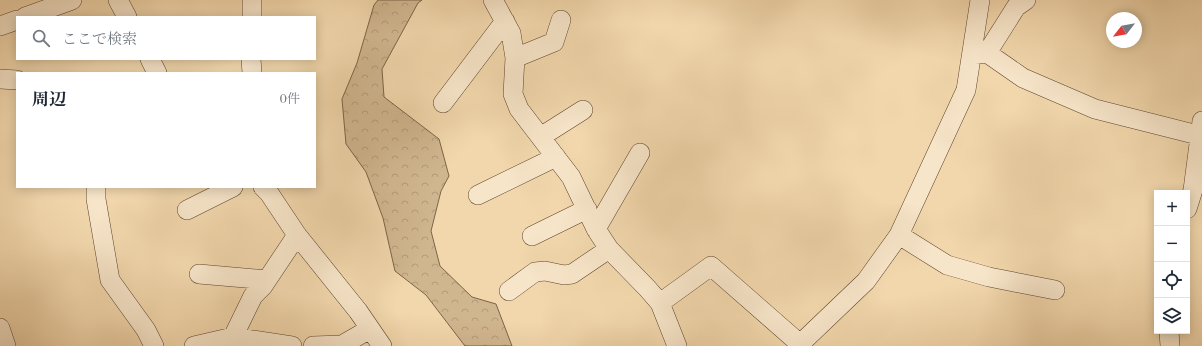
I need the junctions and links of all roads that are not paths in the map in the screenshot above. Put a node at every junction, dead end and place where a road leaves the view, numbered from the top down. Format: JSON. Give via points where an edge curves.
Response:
{"nodes":[{"id":1,"x":72,"y":0,"type":"edge"},
{"id":2,"x":118,"y":0,"type":"edge"},
{"id":3,"x":252,"y":0,"type":"edge"},
{"id":4,"x":493,"y":0,"type":"edge"},
{"id":5,"x":980,"y":0,"type":"edge"},
{"id":6,"x":1026,"y":0,"type":"edge"},
{"id":7,"x":29,"y":16,"type":"edge"},
{"id":8,"x":126,"y":16,"type":"edge"},
{"id":9,"x":252,"y":16,"type":"edge"},
{"id":10,"x":16,"y":20,"type":"edge"},
{"id":11,"x":561,"y":20,"type":"dead end"},
{"id":12,"x":505,"y":21,"type":"junction"},
{"id":13,"x":0,"y":26,"type":"edge"},
{"id":14,"x":979,"y":54,"type":"junction"},
{"id":15,"x":515,"y":58,"type":"junction"},
{"id":16,"x":150,"y":60,"type":"edge"},
{"id":17,"x":251,"y":60,"type":"edge"},
{"id":18,"x":156,"y":72,"type":"edge"},
{"id":19,"x":252,"y":72,"type":"edge"},
{"id":20,"x":0,"y":79,"type":"edge"},
{"id":21,"x":16,"y":80,"type":"edge"},
{"id":22,"x":443,"y":103,"type":"dead end"},
{"id":23,"x":583,"y":110,"type":"dead end"},
{"id":24,"x":1201,"y":131,"type":"edge"},
{"id":25,"x":542,"y":136,"type":"junction"},
{"id":26,"x":640,"y":153,"type":"dead end"},
{"id":27,"x":556,"y":157,"type":"junction"},
{"id":28,"x":96,"y":188,"type":"edge"},
{"id":29,"x":231,"y":188,"type":"edge"},
{"id":30,"x":264,"y":188,"type":"edge"},
{"id":31,"x":275,"y":188,"type":"edge"},
{"id":32,"x":478,"y":195,"type":"dead end"},
{"id":33,"x":1190,"y":200,"type":"edge"},
{"id":34,"x":587,"y":209,"type":"junction"},
{"id":35,"x":187,"y":210,"type":"dead end"},
{"id":36,"x":282,"y":212,"type":"junction"},
{"id":37,"x":596,"y":229,"type":"junction"},
{"id":38,"x":297,"y":235,"type":"junction"},
{"id":39,"x":899,"y":235,"type":"junction"},
{"id":40,"x":532,"y":236,"type":"dead end"},
{"id":41,"x":609,"y":249,"type":"junction"},
{"id":42,"x":199,"y":274,"type":"dead end"},
{"id":43,"x":267,"y":280,"type":"junction"},
{"id":44,"x":1055,"y":290,"type":"dead end"},
{"id":45,"x":510,"y":291,"type":"dead end"},
{"id":46,"x":660,"y":303,"type":"junction"},
{"id":47,"x":0,"y":328,"type":"edge"},
{"id":48,"x":370,"y":329,"type":"junction"},
{"id":49,"x":1170,"y":334,"type":"edge"},
{"id":50,"x":233,"y":337,"type":"junction"},
{"id":51,"x":799,"y":345,"type":"edge"},
{"id":52,"x":6,"y":346,"type":"edge"},
{"id":53,"x":154,"y":346,"type":"edge"},
{"id":54,"x":194,"y":346,"type":"edge"},
{"id":55,"x":292,"y":346,"type":"edge"},
{"id":56,"x":313,"y":346,"type":"edge"},
{"id":57,"x":382,"y":346,"type":"edge"},
{"id":58,"x":677,"y":346,"type":"edge"},
{"id":59,"x":1170,"y":346,"type":"edge"}],
"edges":[{"from":1,"to":7,"type":"street"},
{"from":2,"to":8,"type":"street"},
{"from":3,"to":9,"type":"street"},
{"from":4,"to":12,"type":"street"},
{"from":5,"to":14,"type":"street"},
{"from":6,"to":14,"type":"street","via":[[1016,7]]},
{"from":10,"to":13,"type":"street"},
{"from":11,"to":15,"type":"street","via":[[554,42]]},
{"from":12,"to":15,"type":"street","via":[[511,33]]},
{"from":12,"to":22,"type":"street"},
{"from":14,"to":24,"type":"street","via":[[1023,78],[1095,109]]},
{"from":14,"to":39,"type":"street","via":[[966,90]]},
{"from":15,"to":25,"type":"street","via":[[513,94],[519,109]]},
{"from":16,"to":18,"type":"street"},
{"from":17,"to":19,"type":"street"},
{"from":20,"to":21,"type":"street"},
{"from":23,"to":25,"type":"street"},
{"from":24,"to":33,"type":"street"},
{"from":25,"to":27,"type":"street"},
{"from":26,"to":37,"type":"street"},
{"from":27,"to":32,"type":"street"},
{"from":27,"to":34,"type":"street","via":[[571,177]]},
{"from":28,"to":53,"type":"street","via":[[110,280],[146,330]]},
{"from":29,"to":35,"type":"street"},
{"from":30,"to":36,"type":"street"},
{"from":31,"to":36,"type":"street"},
{"from":34,"to":37,"type":"street"},
{"from":34,"to":40,"type":"street"},
{"from":36,"to":38,"type":"street"},
{"from":37,"to":41,"type":"street"},
{"from":38,"to":43,"type":"street"},
{"from":38,"to":48,"type":"street"},
{"from":39,"to":44,"type":"street","via":[[947,265],[989,277]]},
{"from":39,"to":51,"type":"street","via":[[866,281]]},
{"from":41,"to":45,"type":"street","via":[[572,274],[564,275],[545,270],[535,272]]},
{"from":41,"to":46,"type":"street"},
{"from":42,"to":43,"type":"street"},
{"from":43,"to":50,"type":"street","via":[[253,296]]},
{"from":46,"to":51,"type":"street","via":[[712,266]]},
{"from":46,"to":58,"type":"street"},
{"from":47,"to":52,"type":"street"},
{"from":48,"to":56,"type":"street","via":[[342,345]]},
{"from":48,"to":57,"type":"street"},
{"from":49,"to":59,"type":"street"},
{"from":50,"to":54,"type":"street"},
{"from":50,"to":55,"type":"street"}]}
